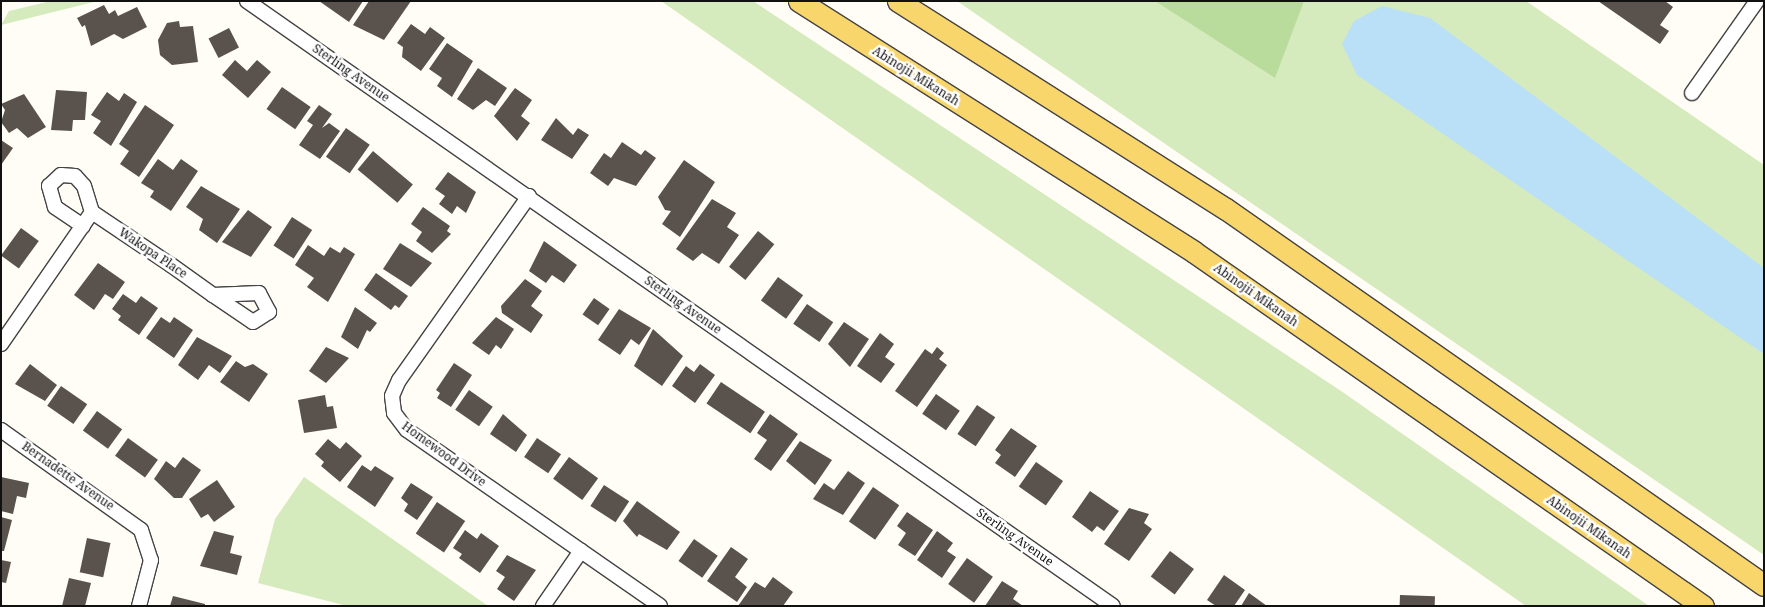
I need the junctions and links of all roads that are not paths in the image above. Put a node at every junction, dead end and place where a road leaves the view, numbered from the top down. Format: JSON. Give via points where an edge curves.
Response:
{"nodes":[{"id":1,"x":799,"y":1,"type":"edge"},
{"id":2,"x":898,"y":1,"type":"edge"},
{"id":3,"x":1757,"y":1,"type":"edge"},
{"id":4,"x":250,"y":2,"type":"edge"},
{"id":5,"x":1692,"y":93,"type":"dead end"},
{"id":6,"x":529,"y":196,"type":"junction"},
{"id":7,"x":92,"y":212,"type":"junction"},
{"id":8,"x":83,"y":226,"type":"junction"},
{"id":9,"x":213,"y":295,"type":"dead end"},
{"id":10,"x":1,"y":344,"type":"edge"},
{"id":11,"x":1,"y":430,"type":"edge"},
{"id":12,"x":581,"y":551,"type":"junction"},
{"id":13,"x":1764,"y":586,"type":"edge"},
{"id":14,"x":139,"y":606,"type":"edge"},
{"id":15,"x":543,"y":606,"type":"edge"},
{"id":16,"x":660,"y":606,"type":"edge"},
{"id":17,"x":1113,"y":606,"type":"edge"},
{"id":18,"x":1703,"y":606,"type":"edge"}],
"edges":[{"from":1,"to":18,"type":"main road","name":"Abinojii Mikanah","via":[[1194,252]]},
{"from":2,"to":13,"type":"main road","via":[[1226,209]]},
{"from":3,"to":5,"type":"street"},
{"from":4,"to":6,"type":"street","name":"Sterling Avenue"},
{"from":6,"to":12,"type":"street","name":"Homewood Drive","via":[[399,380],[392,404],[407,430]]},
{"from":6,"to":17,"type":"street","name":"Sterling Avenue"},
{"from":7,"to":8,"type":"street"},
{"from":7,"to":8,"type":"street","via":[[84,186],[75,176],[61,175],[49,186],[55,207]]},
{"from":7,"to":9,"type":"street","name":"Wakopa Place"},
{"from":8,"to":10,"type":"street"},
{"from":11,"to":14,"type":"street","name":"Bernadette Avenue","via":[[134,522],[151,551]]},
{"from":12,"to":15,"type":"street"},
{"from":12,"to":16,"type":"street","name":"Homewood Drive"}]}
